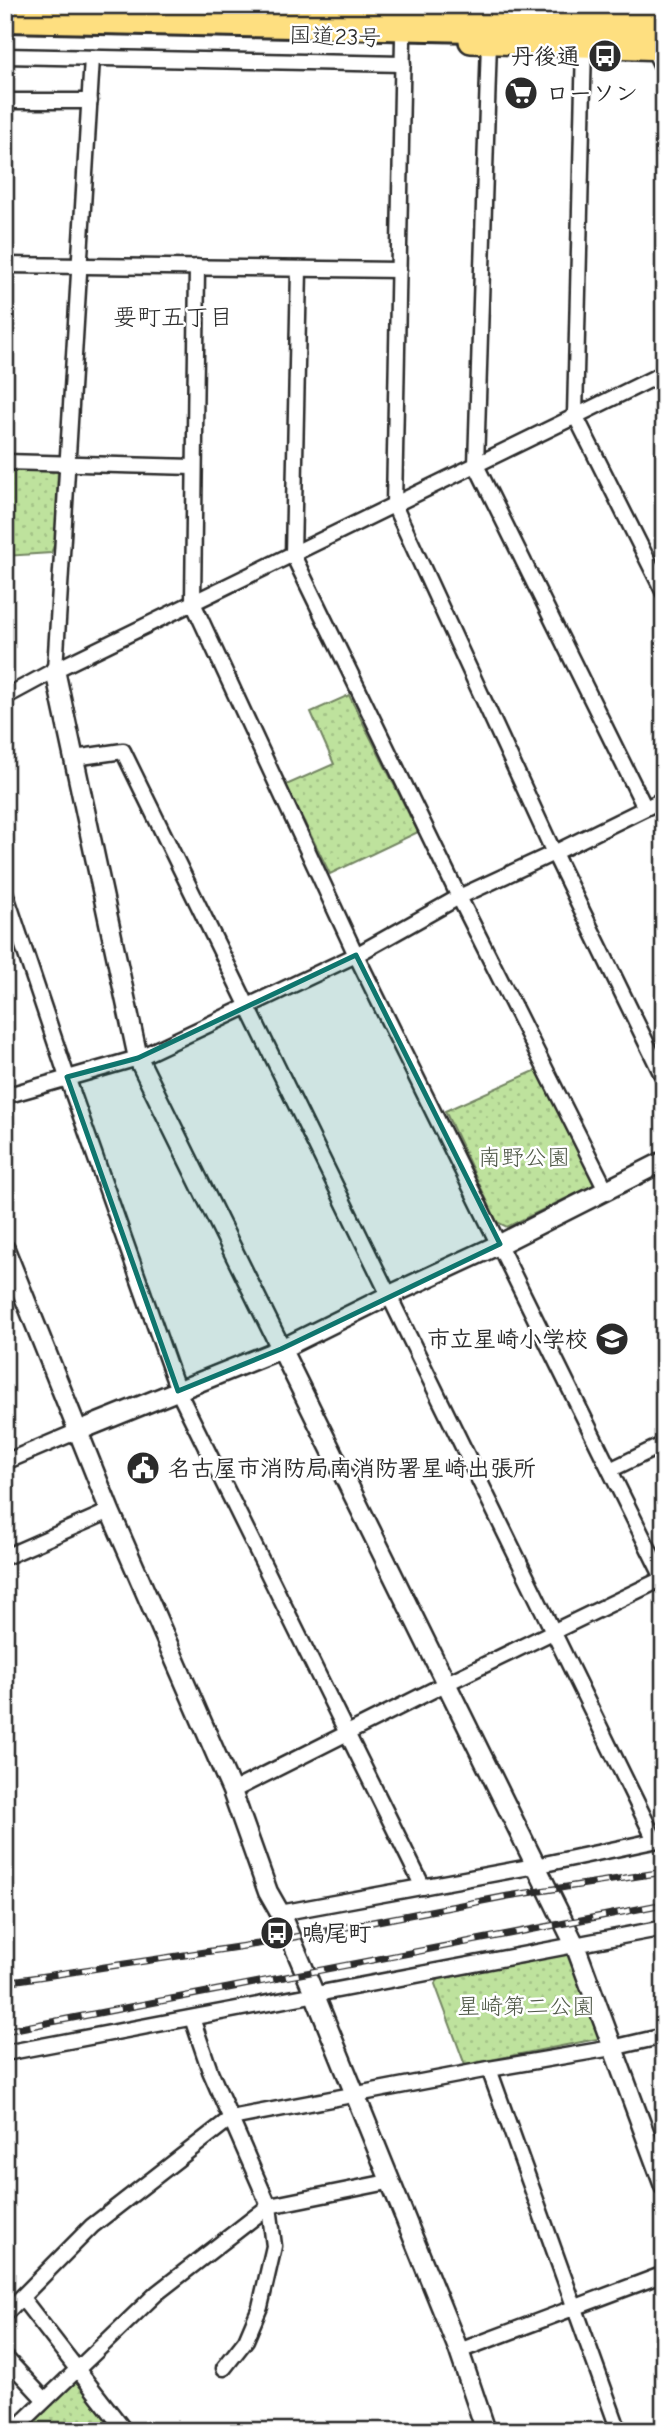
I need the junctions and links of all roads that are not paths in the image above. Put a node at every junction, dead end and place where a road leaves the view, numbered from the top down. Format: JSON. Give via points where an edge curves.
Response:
{"nodes":[{"id":1,"x":191,"y":5,"type":"edge"},
{"id":2,"x":251,"y":5,"type":"edge"},
{"id":3,"x":632,"y":8,"type":"edge"},
{"id":4,"x":664,"y":13,"type":"edge"},
{"id":5,"x":5,"y":19,"type":"edge"},
{"id":6,"x":5,"y":29,"type":"edge"},
{"id":7,"x":403,"y":38,"type":"junction"},
{"id":8,"x":489,"y":41,"type":"junction"},
{"id":9,"x":660,"y":43,"type":"edge"},
{"id":10,"x":584,"y":45,"type":"junction"},
{"id":11,"x":5,"y":56,"type":"edge"},
{"id":12,"x":92,"y":58,"type":"junction"},
{"id":13,"x":403,"y":64,"type":"junction"},
{"id":14,"x":664,"y":71,"type":"edge"},
{"id":15,"x":5,"y":101,"type":"edge"},
{"id":16,"x":90,"y":101,"type":"junction"},
{"id":17,"x":5,"y":265,"type":"edge"},
{"id":18,"x":79,"y":266,"type":"junction"},
{"id":19,"x":197,"y":267,"type":"junction"},
{"id":20,"x":299,"y":269,"type":"junction"},
{"id":21,"x":399,"y":270,"type":"junction"},
{"id":22,"x":664,"y":373,"type":"edge"},
{"id":23,"x":575,"y":415,"type":"junction"},
{"id":24,"x":5,"y":462,"type":"edge"},
{"id":25,"x":68,"y":464,"type":"junction"},
{"id":26,"x":476,"y":465,"type":"junction"},
{"id":27,"x":194,"y":467,"type":"junction"},
{"id":28,"x":394,"y":505,"type":"junction"},
{"id":29,"x":293,"y":555,"type":"junction"},
{"id":30,"x":664,"y":593,"type":"edge"},
{"id":31,"x":193,"y":603,"type":"junction"},
{"id":32,"x":55,"y":670,"type":"junction"},
{"id":33,"x":5,"y":697,"type":"edge"},
{"id":34,"x":74,"y":758,"type":"junction"},
{"id":35,"x":664,"y":799,"type":"edge"},
{"id":36,"x":645,"y":808,"type":"junction"},
{"id":37,"x":554,"y":853,"type":"junction"},
{"id":38,"x":5,"y":892,"type":"edge"},
{"id":39,"x":459,"y":897,"type":"junction"},
{"id":40,"x":356,"y":955,"type":"junction"},
{"id":41,"x":247,"y":1007,"type":"junction"},
{"id":42,"x":138,"y":1058,"type":"junction"},
{"id":43,"x":67,"y":1077,"type":"junction"},
{"id":44,"x":664,"y":1079,"type":"edge"},
{"id":45,"x":5,"y":1096,"type":"edge"},
{"id":46,"x":664,"y":1161,"type":"edge"},
{"id":47,"x":606,"y":1190,"type":"junction"},
{"id":48,"x":500,"y":1244,"type":"junction"},
{"id":49,"x":5,"y":1249,"type":"edge"},
{"id":50,"x":388,"y":1296,"type":"junction"},
{"id":51,"x":281,"y":1349,"type":"junction"},
{"id":52,"x":178,"y":1391,"type":"junction"},
{"id":53,"x":78,"y":1431,"type":"junction"},
{"id":54,"x":664,"y":1444,"type":"edge"},
{"id":55,"x":5,"y":1462,"type":"edge"},
{"id":56,"x":610,"y":1470,"type":"junction"},
{"id":57,"x":110,"y":1511,"type":"junction"},
{"id":58,"x":5,"y":1557,"type":"edge"},
{"id":59,"x":664,"y":1579,"type":"edge"},
{"id":60,"x":552,"y":1632,"type":"junction"},
{"id":61,"x":445,"y":1684,"type":"junction"},
{"id":62,"x":347,"y":1733,"type":"junction"},
{"id":63,"x":232,"y":1791,"type":"junction"},
{"id":64,"x":660,"y":1839,"type":"edge"},
{"id":65,"x":535,"y":1866,"type":"junction"},
{"id":66,"x":423,"y":1887,"type":"junction"},
{"id":67,"x":280,"y":1913,"type":"junction"},
{"id":68,"x":664,"y":1928,"type":"edge"},
{"id":69,"x":575,"y":1945,"type":"junction"},
{"id":70,"x":314,"y":1993,"type":"junction"},
{"id":71,"x":192,"y":2018,"type":"junction"},
{"id":72,"x":664,"y":2036,"type":"edge"},
{"id":73,"x":612,"y":2048,"type":"junction"},
{"id":74,"x":5,"y":2053,"type":"edge"},
{"id":75,"x":489,"y":2069,"type":"junction"},
{"id":76,"x":354,"y":2095,"type":"junction"},
{"id":77,"x":231,"y":2118,"type":"junction"},
{"id":78,"x":388,"y":2182,"type":"junction"},
{"id":79,"x":664,"y":2186,"type":"edge"},
{"id":80,"x":269,"y":2206,"type":"junction"},
{"id":81,"x":664,"y":2274,"type":"edge"},
{"id":82,"x":22,"y":2298,"type":"junction"},
{"id":83,"x":575,"y":2307,"type":"junction"},
{"id":84,"x":5,"y":2314,"type":"edge"},
{"id":85,"x":459,"y":2351,"type":"junction"},
{"id":86,"x":5,"y":2357,"type":"edge"},
{"id":87,"x":78,"y":2368,"type":"junction"},
{"id":88,"x":224,"y":2368,"type":"dead end"},
{"id":89,"x":44,"y":2399,"type":"junction"},
{"id":90,"x":13,"y":2431,"type":"edge"},
{"id":91,"x":125,"y":2431,"type":"edge"},
{"id":92,"x":486,"y":2431,"type":"edge"},
{"id":93,"x":619,"y":2431,"type":"edge"}],
"edges":[{"from":1,"to":4,"type":"highway"},
{"from":2,"to":3,"type":"highway","name":"国道23号"},
{"from":3,"to":4,"type":"highway","name":"国道23号"},
{"from":5,"to":9,"type":"highway"},
{"from":6,"to":7,"type":"highway","name":"国道23号"},
{"from":7,"to":8,"type":"highway","name":"国道23号"},
{"from":7,"to":13,"type":"street"},
{"from":8,"to":10,"type":"highway","name":"国道23号"},
{"from":8,"to":26,"type":"street"},
{"from":9,"to":10,"type":"highway","name":"国道23号"},
{"from":9,"to":14,"type":"street"},
{"from":10,"to":23,"type":"street"},
{"from":11,"to":12,"type":"street"},
{"from":12,"to":13,"type":"street"},
{"from":12,"to":16,"type":"street"},
{"from":13,"to":21,"type":"street"},
{"from":15,"to":16,"type":"street"},
{"from":16,"to":18,"type":"street"},
{"from":17,"to":18,"type":"street"},
{"from":18,"to":19,"type":"street"},
{"from":18,"to":25,"type":"street"},
{"from":19,"to":20,"type":"street"},
{"from":19,"to":27,"type":"street"},
{"from":20,"to":21,"type":"street"},
{"from":20,"to":29,"type":"street"},
{"from":21,"to":28,"type":"street"},
{"from":22,"to":23,"type":"street"},
{"from":23,"to":26,"type":"street"},
{"from":23,"to":30,"type":"street"},
{"from":24,"to":25,"type":"street"},
{"from":25,"to":27,"type":"street"},
{"from":25,"to":32,"type":"street"},
{"from":26,"to":28,"type":"street"},
{"from":26,"to":36,"type":"street"},
{"from":27,"to":31,"type":"street"},
{"from":28,"to":29,"type":"street"},
{"from":28,"to":37,"type":"street"},
{"from":29,"to":31,"type":"street"},
{"from":29,"to":39,"type":"street"},
{"from":31,"to":32,"type":"street"},
{"from":31,"to":40,"type":"street"},
{"from":32,"to":33,"type":"street"},
{"from":32,"to":34,"type":"street"},
{"from":34,"to":41,"type":"street","via":[[123,751]]},
{"from":34,"to":42,"type":"street"},
{"from":35,"to":36,"type":"street"},
{"from":36,"to":37,"type":"street"},
{"from":37,"to":39,"type":"street"},
{"from":37,"to":44,"type":"street"},
{"from":38,"to":43,"type":"street"},
{"from":39,"to":40,"type":"street"},
{"from":39,"to":47,"type":"street"},
{"from":40,"to":41,"type":"street"},
{"from":40,"to":48,"type":"street"},
{"from":41,"to":42,"type":"street"},
{"from":41,"to":50,"type":"street"},
{"from":42,"to":43,"type":"street"},
{"from":42,"to":51,"type":"street"},
{"from":43,"to":45,"type":"street"},
{"from":43,"to":52,"type":"street"},
{"from":46,"to":47,"type":"street"},
{"from":47,"to":48,"type":"street"},
{"from":48,"to":50,"type":"street"},
{"from":48,"to":56,"type":"street"},
{"from":49,"to":53,"type":"street"},
{"from":50,"to":51,"type":"street"},
{"from":50,"to":60,"type":"street"},
{"from":51,"to":52,"type":"street"},
{"from":51,"to":61,"type":"street"},
{"from":52,"to":53,"type":"street"},
{"from":52,"to":62,"type":"street"},
{"from":53,"to":55,"type":"street"},
{"from":53,"to":57,"type":"street"},
{"from":54,"to":56,"type":"street"},
{"from":56,"to":59,"type":"street"},
{"from":57,"to":58,"type":"street"},
{"from":57,"to":63,"type":"street"},
{"from":59,"to":60,"type":"street"},
{"from":60,"to":61,"type":"street"},
{"from":60,"to":64,"type":"street"},
{"from":61,"to":62,"type":"street"},
{"from":61,"to":65,"type":"street"},
{"from":62,"to":63,"type":"street"},
{"from":62,"to":66,"type":"street"},
{"from":63,"to":67,"type":"street"},
{"from":64,"to":65,"type":"street"},
{"from":65,"to":66,"type":"street"},
{"from":65,"to":69,"type":"street"},
{"from":66,"to":67,"type":"street"},
{"from":67,"to":70,"type":"street"},
{"from":68,"to":69,"type":"street"},
{"from":69,"to":70,"type":"street"},
{"from":69,"to":73,"type":"street"},
{"from":70,"to":71,"type":"street"},
{"from":70,"to":76,"type":"street"},
{"from":71,"to":74,"type":"street"},
{"from":71,"to":77,"type":"street"},
{"from":72,"to":73,"type":"street"},
{"from":73,"to":75,"type":"street"},
{"from":73,"to":79,"type":"street"},
{"from":75,"to":76,"type":"street"},
{"from":75,"to":83,"type":"street"},
{"from":76,"to":77,"type":"street"},
{"from":76,"to":78,"type":"street"},
{"from":77,"to":80,"type":"street"},
{"from":77,"to":82,"type":"street","via":[[92,2226]]},
{"from":78,"to":80,"type":"street"},
{"from":78,"to":85,"type":"street"},
{"from":80,"to":87,"type":"street","via":[[157,2293]]},
{"from":80,"to":88,"type":"street","via":[[274,2246],[260,2307],[246,2340]]},
{"from":81,"to":83,"type":"street"},
{"from":82,"to":84,"type":"street"},
{"from":82,"to":87,"type":"street"},
{"from":83,"to":85,"type":"street"},
{"from":83,"to":93,"type":"street"},
{"from":85,"to":92,"type":"street"},
{"from":86,"to":89,"type":"street"},
{"from":87,"to":89,"type":"street"},
{"from":87,"to":91,"type":"street"},
{"from":89,"to":90,"type":"street"}]}
